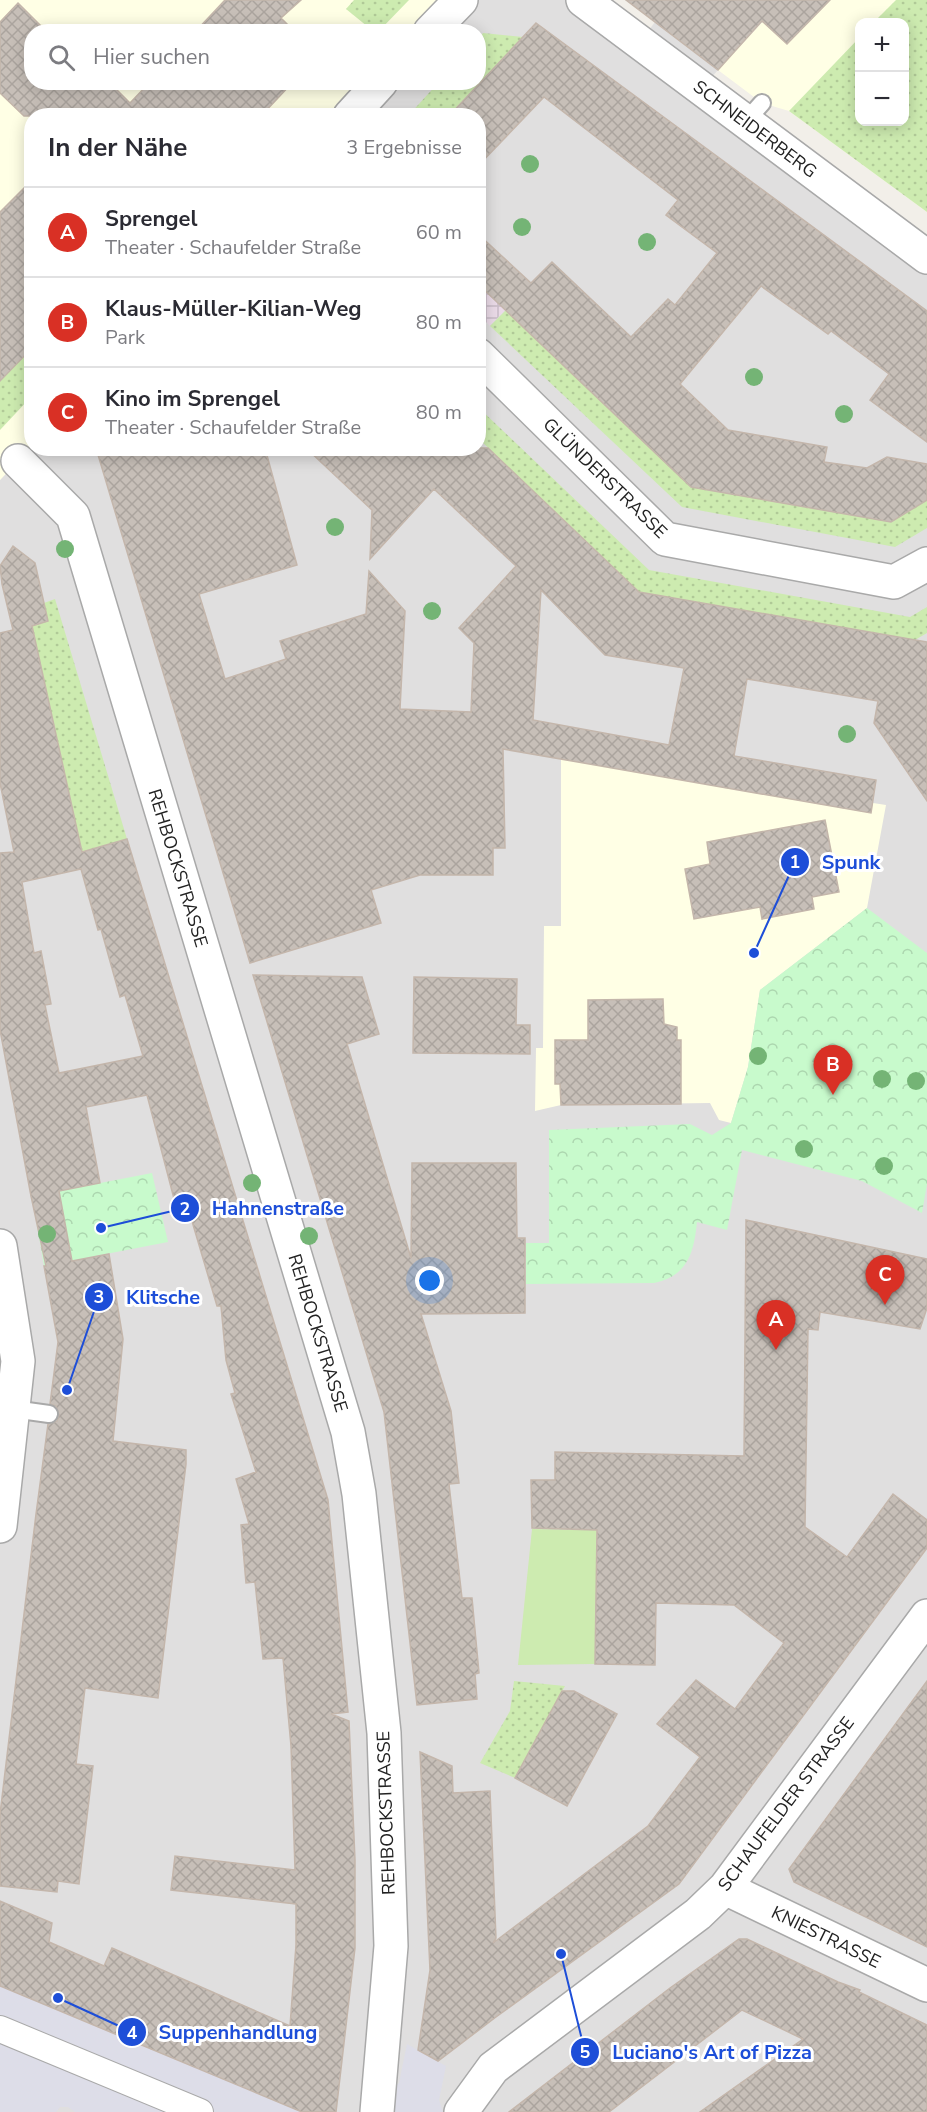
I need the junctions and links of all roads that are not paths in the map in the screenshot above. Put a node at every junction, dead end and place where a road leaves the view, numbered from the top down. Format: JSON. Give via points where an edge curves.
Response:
{"nodes":[{"id":1,"x":461,"y":0,"type":"edge"},
{"id":2,"x":583,"y":0,"type":"edge"},
{"id":3,"x":438,"y":24,"type":"edge"},
{"id":4,"x":374,"y":90,"type":"edge"},
{"id":5,"x":357,"y":108,"type":"edge"},
{"id":6,"x":927,"y":257,"type":"edge"},
{"id":7,"x":486,"y":363,"type":"edge"},
{"id":8,"x":16,"y":463,"type":"edge"},
{"id":9,"x":927,"y":564,"type":"edge"},
{"id":10,"x":0,"y":1246,"type":"edge"},
{"id":11,"x":13,"y":1409,"type":"junction"},
{"id":12,"x":49,"y":1414,"type":"dead end"},
{"id":13,"x":0,"y":1526,"type":"edge"},
{"id":14,"x":927,"y":1616,"type":"edge"},
{"id":15,"x":725,"y":1888,"type":"junction"},
{"id":16,"x":927,"y":1985,"type":"edge"},
{"id":17,"x":0,"y":2029,"type":"edge"},
{"id":18,"x":200,"y":2112,"type":"edge"},
{"id":19,"x":377,"y":2112,"type":"edge"},
{"id":20,"x":460,"y":2112,"type":"edge"}],
"edges":[{"from":1,"to":3,"type":"street"},
{"from":2,"to":6,"type":"street","name":"SCHNEIDERBERG","via":[[754,112]]},
{"from":4,"to":5,"type":"street"},
{"from":7,"to":9,"type":"street","name":"GLÜNDERSTRASSE","via":[[665,540],[894,582]]},
{"from":8,"to":19,"type":"street","name":"REHBOCKSTRASSE","via":[[73,516],[348,1432],[359,1494],[384,1733],[391,1946]]},
{"from":10,"to":11,"type":"street","via":[[18,1361]]},
{"from":11,"to":12,"type":"lane"},
{"from":11,"to":13,"type":"street"},
{"from":14,"to":15,"type":"street","name":"SCHAUFELDER STRASSE"},
{"from":15,"to":16,"type":"street","name":"KNIESTRASSE"},
{"from":15,"to":20,"type":"street","name":"SCHAUFELDER STRASSE","via":[[698,1914],[494,2068]]},
{"from":17,"to":18,"type":"street"}]}
